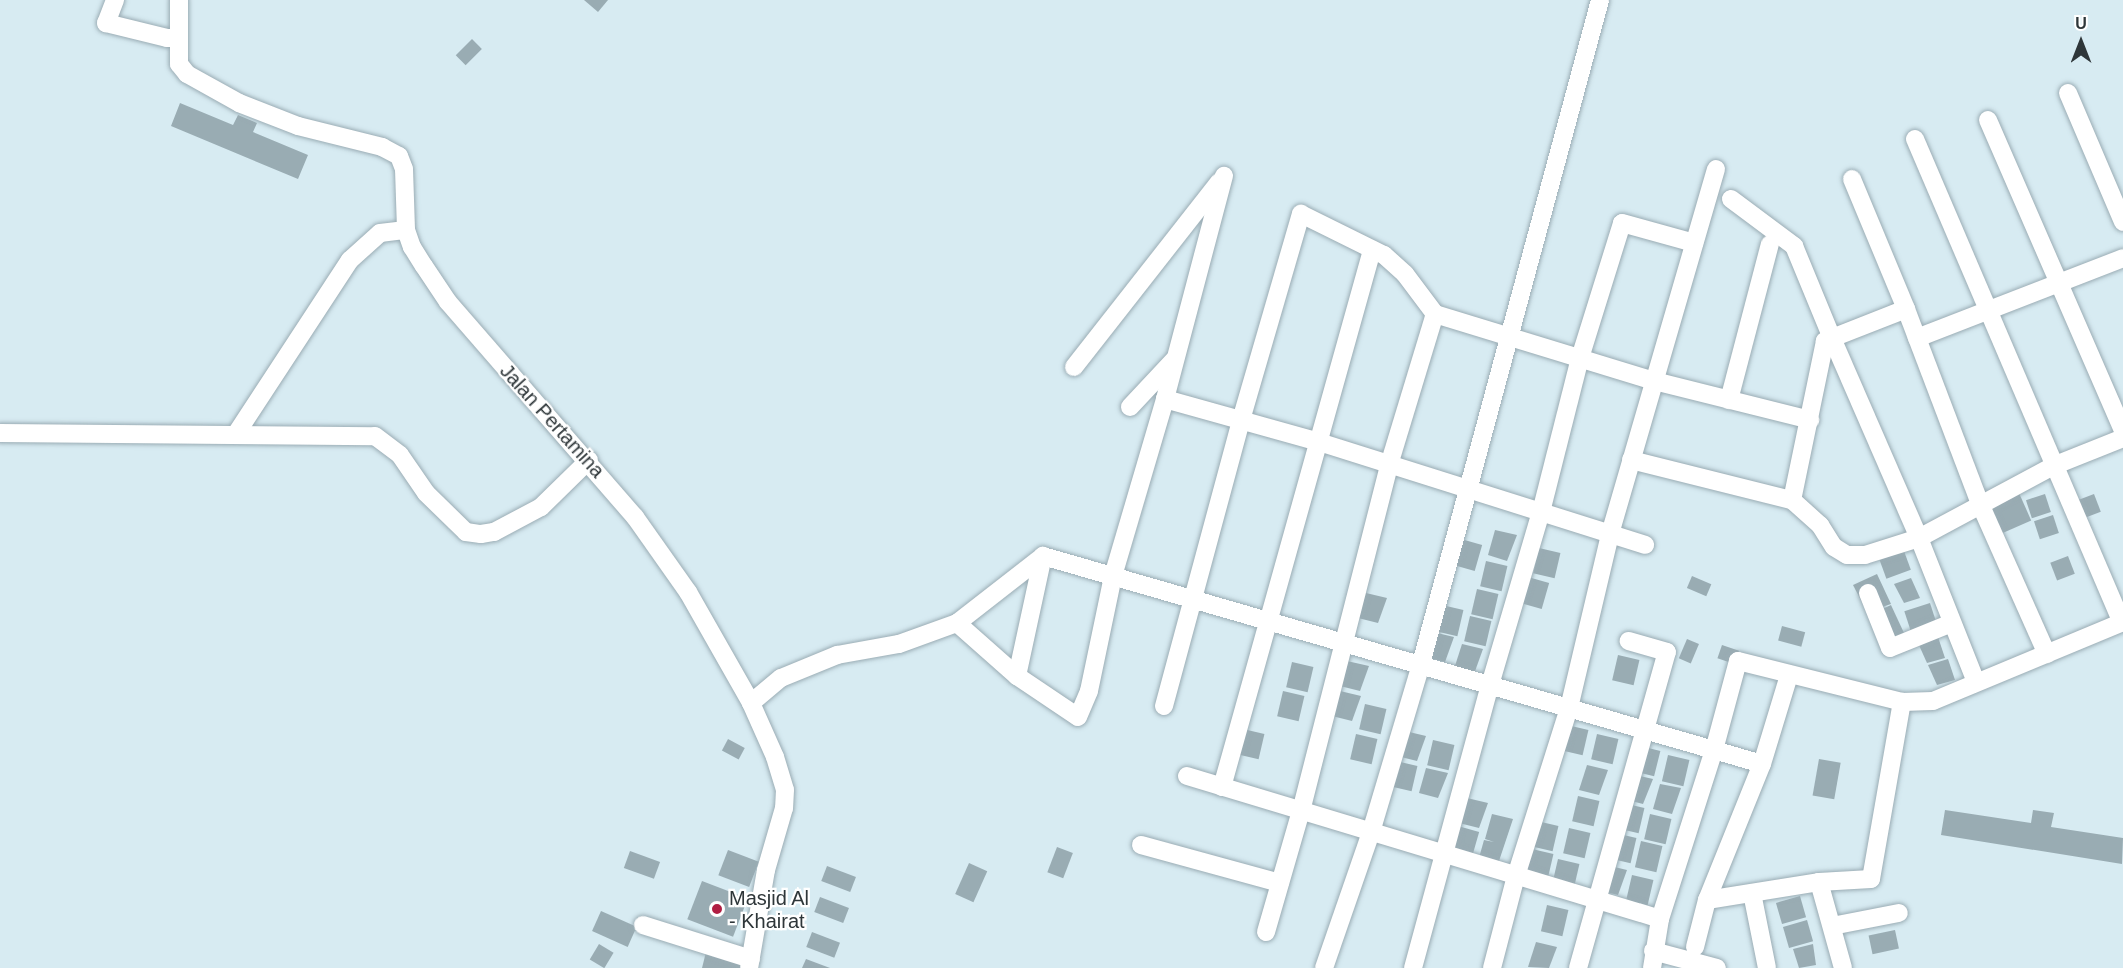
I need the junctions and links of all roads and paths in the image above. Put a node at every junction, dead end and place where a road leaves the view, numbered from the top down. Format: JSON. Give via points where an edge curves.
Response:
{"nodes":[{"id":1,"x":115,"y":0,"type":"edge"},
{"id":2,"x":179,"y":0,"type":"edge"},
{"id":3,"x":1600,"y":0,"type":"edge"},
{"id":4,"x":178,"y":38,"type":"junction"},
{"id":5,"x":2068,"y":93,"type":"dead end"},
{"id":6,"x":1988,"y":120,"type":"dead end"},
{"id":7,"x":1915,"y":139,"type":"dead end"},
{"id":8,"x":1716,"y":170,"type":"dead end"},
{"id":9,"x":1852,"y":179,"type":"dead end"},
{"id":10,"x":1731,"y":199,"type":"dead end"},
{"id":11,"x":2123,"y":222,"type":"edge"},
{"id":12,"x":406,"y":230,"type":"junction"},
{"id":13,"x":1694,"y":243,"type":"junction"},
{"id":14,"x":1770,"y":244,"type":"dead end"},
{"id":15,"x":1372,"y":250,"type":"junction"},
{"id":16,"x":2123,"y":258,"type":"edge"},
{"id":17,"x":2059,"y":283,"type":"junction"},
{"id":18,"x":1906,"y":309,"type":"junction"},
{"id":19,"x":1988,"y":310,"type":"junction"},
{"id":20,"x":1435,"y":314,"type":"junction"},
{"id":21,"x":1511,"y":337,"type":"junction"},
{"id":22,"x":1832,"y":338,"type":"junction"},
{"id":23,"x":1917,"y":338,"type":"junction"},
{"id":24,"x":1176,"y":357,"type":"junction"},
{"id":25,"x":1580,"y":358,"type":"junction"},
{"id":26,"x":1074,"y":368,"type":"dead end"},
{"id":27,"x":1654,"y":381,"type":"junction"},
{"id":28,"x":1165,"y":399,"type":"junction"},
{"id":29,"x":1729,"y":400,"type":"junction"},
{"id":30,"x":1130,"y":407,"type":"dead end"},
{"id":31,"x":1241,"y":420,"type":"junction"},
{"id":32,"x":1810,"y":420,"type":"junction"},
{"id":33,"x":2123,"y":431,"type":"edge"},
{"id":34,"x":0,"y":433,"type":"edge"},
{"id":35,"x":236,"y":434,"type":"junction"},
{"id":36,"x":2123,"y":438,"type":"edge"},
{"id":37,"x":1319,"y":442,"type":"junction"},
{"id":38,"x":589,"y":460,"type":"junction"},
{"id":39,"x":1631,"y":460,"type":"junction"},
{"id":40,"x":1389,"y":465,"type":"junction"},
{"id":41,"x":2053,"y":466,"type":"junction"},
{"id":42,"x":1468,"y":489,"type":"junction"},
{"id":43,"x":1792,"y":500,"type":"junction"},
{"id":44,"x":1981,"y":506,"type":"junction"},
{"id":45,"x":1541,"y":512,"type":"junction"},
{"id":46,"x":1610,"y":534,"type":"junction"},
{"id":47,"x":1919,"y":538,"type":"junction"},
{"id":48,"x":1646,"y":545,"type":"dead end"},
{"id":49,"x":1043,"y":556,"type":"junction"},
{"id":50,"x":1113,"y":576,"type":"junction"},
{"id":51,"x":1868,"y":593,"type":"dead end"},
{"id":52,"x":1194,"y":600,"type":"junction"},
{"id":53,"x":1268,"y":621,"type":"junction"},
{"id":54,"x":2122,"y":622,"type":"edge"},
{"id":55,"x":957,"y":623,"type":"junction"},
{"id":56,"x":1952,"y":623,"type":"junction"},
{"id":57,"x":1629,"y":642,"type":"dead end"},
{"id":58,"x":1344,"y":643,"type":"junction"},
{"id":59,"x":2047,"y":654,"type":"junction"},
{"id":60,"x":1421,"y":664,"type":"junction"},
{"id":61,"x":1789,"y":675,"type":"junction"},
{"id":62,"x":1017,"y":676,"type":"junction"},
{"id":63,"x":1976,"y":682,"type":"junction"},
{"id":64,"x":1490,"y":685,"type":"junction"},
{"id":65,"x":1902,"y":702,"type":"junction"},
{"id":66,"x":751,"y":703,"type":"junction"},
{"id":67,"x":1164,"y":705,"type":"dead end"},
{"id":68,"x":1569,"y":708,"type":"junction"},
{"id":69,"x":1645,"y":730,"type":"junction"},
{"id":70,"x":1714,"y":750,"type":"junction"},
{"id":71,"x":1762,"y":764,"type":"junction"},
{"id":72,"x":1187,"y":776,"type":"dead end"},
{"id":73,"x":1222,"y":787,"type":"junction"},
{"id":74,"x":1301,"y":811,"type":"junction"},
{"id":75,"x":1371,"y":832,"type":"junction"},
{"id":76,"x":1141,"y":845,"type":"dead end"},
{"id":77,"x":1444,"y":854,"type":"junction"},
{"id":78,"x":1516,"y":876,"type":"junction"},
{"id":79,"x":1819,"y":882,"type":"junction"},
{"id":80,"x":1280,"y":883,"type":"junction"},
{"id":81,"x":1752,"y":893,"type":"junction"},
{"id":82,"x":1598,"y":900,"type":"junction"},
{"id":83,"x":1707,"y":900,"type":"junction"},
{"id":84,"x":1899,"y":913,"type":"dead end"},
{"id":85,"x":1660,"y":919,"type":"junction"},
{"id":86,"x":643,"y":925,"type":"dead end"},
{"id":87,"x":1832,"y":926,"type":"junction"},
{"id":88,"x":1266,"y":932,"type":"dead end"},
{"id":89,"x":1695,"y":947,"type":"dead end"},
{"id":90,"x":1652,"y":960,"type":"edge"},
{"id":91,"x":750,"y":964,"type":"edge"},
{"id":92,"x":1324,"y":968,"type":"edge"},
{"id":93,"x":1413,"y":968,"type":"edge"},
{"id":94,"x":1492,"y":968,"type":"edge"},
{"id":95,"x":1578,"y":968,"type":"edge"},
{"id":96,"x":1717,"y":968,"type":"edge"},
{"id":97,"x":1767,"y":968,"type":"edge"},
{"id":98,"x":1843,"y":968,"type":"edge"}],
"edges":[{"from":1,"to":4,"type":"street","via":[[106,23]]},
{"from":2,"to":4,"type":"street","name":"Jalan Pertamina"},
{"from":3,"to":21,"type":"street"},
{"from":4,"to":12,"type":"street","name":"Jalan Pertamina","via":[[181,69],[239,103],[298,126],[395,152],[403,163]]},
{"from":5,"to":11,"type":"street"},
{"from":6,"to":17,"type":"street"},
{"from":7,"to":19,"type":"street"},
{"from":8,"to":13,"type":"street"},
{"from":9,"to":18,"type":"street"},
{"from":10,"to":22,"type":"street","via":[[1794,246]]},
{"from":12,"to":35,"type":"street","via":[[380,233],[350,260]]},
{"from":12,"to":38,"type":"street","name":"Jalan Pertamina","via":[[412,247],[448,302]]},
{"from":13,"to":25,"type":"street","via":[[1622,223]]},
{"from":13,"to":27,"type":"street"},
{"from":14,"to":29,"type":"street"},
{"from":15,"to":20,"type":"street","via":[[1384,255],[1405,274]]},
{"from":15,"to":31,"type":"street","via":[[1301,214]]},
{"from":15,"to":37,"type":"street"},
{"from":16,"to":17,"type":"street"},
{"from":17,"to":19,"type":"street"},
{"from":17,"to":33,"type":"street"},
{"from":18,"to":22,"type":"street"},
{"from":18,"to":23,"type":"street"},
{"from":19,"to":23,"type":"street"},
{"from":19,"to":41,"type":"street"},
{"from":20,"to":21,"type":"street"},
{"from":20,"to":40,"type":"street"},
{"from":21,"to":25,"type":"street"},
{"from":21,"to":42,"type":"street"},
{"from":22,"to":32,"type":"street","via":[[1825,342]]},
{"from":22,"to":47,"type":"street"},
{"from":23,"to":44,"type":"street"},
{"from":24,"to":26,"type":"street","via":[[1224,176]]},
{"from":24,"to":28,"type":"street"},
{"from":24,"to":30,"type":"street"},
{"from":25,"to":27,"type":"street"},
{"from":25,"to":45,"type":"street"},
{"from":27,"to":29,"type":"street"},
{"from":27,"to":39,"type":"street"},
{"from":28,"to":31,"type":"street"},
{"from":28,"to":50,"type":"street"},
{"from":29,"to":32,"type":"street"},
{"from":31,"to":37,"type":"street"},
{"from":31,"to":52,"type":"street"},
{"from":32,"to":43,"type":"street"},
{"from":34,"to":35,"type":"street"},
{"from":35,"to":38,"type":"street","via":[[375,436],[400,455],[426,493],[466,532],[481,534],[494,532],[541,507]]},
{"from":36,"to":41,"type":"street"},
{"from":37,"to":40,"type":"street"},
{"from":37,"to":53,"type":"street"},
{"from":38,"to":66,"type":"street","name":"Jalan Pertamina","via":[[658,545]]},
{"from":39,"to":43,"type":"street"},
{"from":39,"to":46,"type":"street"},
{"from":40,"to":42,"type":"street"},
{"from":40,"to":58,"type":"street"},
{"from":41,"to":44,"type":"street"},
{"from":41,"to":54,"type":"street"},
{"from":42,"to":45,"type":"street"},
{"from":42,"to":60,"type":"street"},
{"from":43,"to":47,"type":"street","via":[[1820,525],[1834,547],[1847,555],[1865,555]]},
{"from":44,"to":47,"type":"street"},
{"from":44,"to":59,"type":"street"},
{"from":45,"to":46,"type":"street"},
{"from":45,"to":64,"type":"street"},
{"from":46,"to":48,"type":"street"},
{"from":46,"to":68,"type":"street"},
{"from":47,"to":56,"type":"street"},
{"from":49,"to":50,"type":"street"},
{"from":49,"to":55,"type":"street"},
{"from":49,"to":62,"type":"street"},
{"from":50,"to":52,"type":"street"},
{"from":50,"to":62,"type":"street","via":[[1089,691],[1078,717]]},
{"from":51,"to":56,"type":"street","via":[[1890,648]]},
{"from":52,"to":53,"type":"street"},
{"from":52,"to":67,"type":"street"},
{"from":53,"to":58,"type":"street"},
{"from":53,"to":73,"type":"street"},
{"from":54,"to":59,"type":"street"},
{"from":55,"to":62,"type":"street"},
{"from":55,"to":66,"type":"street","via":[[899,644],[837,655],[781,678]]},
{"from":56,"to":63,"type":"street"},
{"from":57,"to":69,"type":"street","via":[[1667,652]]},
{"from":58,"to":60,"type":"street"},
{"from":58,"to":74,"type":"street"},
{"from":59,"to":63,"type":"street"},
{"from":60,"to":64,"type":"street"},
{"from":60,"to":75,"type":"street"},
{"from":61,"to":65,"type":"street"},
{"from":61,"to":70,"type":"street","via":[[1738,661]]},
{"from":61,"to":71,"type":"street"},
{"from":63,"to":65,"type":"street","via":[[1933,701]]},
{"from":64,"to":68,"type":"street"},
{"from":64,"to":77,"type":"street"},
{"from":65,"to":79,"type":"street","via":[[1871,879]]},
{"from":66,"to":91,"type":"street","name":"Jalan Pertamina","via":[[785,790]]},
{"from":68,"to":69,"type":"street"},
{"from":68,"to":78,"type":"street"},
{"from":69,"to":70,"type":"street"},
{"from":69,"to":82,"type":"street"},
{"from":70,"to":71,"type":"street"},
{"from":70,"to":85,"type":"street"},
{"from":71,"to":83,"type":"street"},
{"from":72,"to":73,"type":"street"},
{"from":73,"to":74,"type":"street"},
{"from":74,"to":75,"type":"street"},
{"from":74,"to":80,"type":"street"},
{"from":75,"to":77,"type":"street"},
{"from":75,"to":92,"type":"street"},
{"from":76,"to":80,"type":"street"},
{"from":77,"to":78,"type":"street"},
{"from":77,"to":93,"type":"street"},
{"from":78,"to":82,"type":"street"},
{"from":78,"to":94,"type":"street"},
{"from":79,"to":81,"type":"street"},
{"from":79,"to":87,"type":"street"},
{"from":80,"to":88,"type":"street"},
{"from":81,"to":83,"type":"street"},
{"from":81,"to":97,"type":"street"},
{"from":82,"to":85,"type":"street"},
{"from":82,"to":95,"type":"street"},
{"from":83,"to":89,"type":"street"},
{"from":84,"to":87,"type":"street"},
{"from":85,"to":90,"type":"street"},
{"from":86,"to":91,"type":"street"},
{"from":87,"to":98,"type":"street"},
{"from":90,"to":96,"type":"street"}]}
